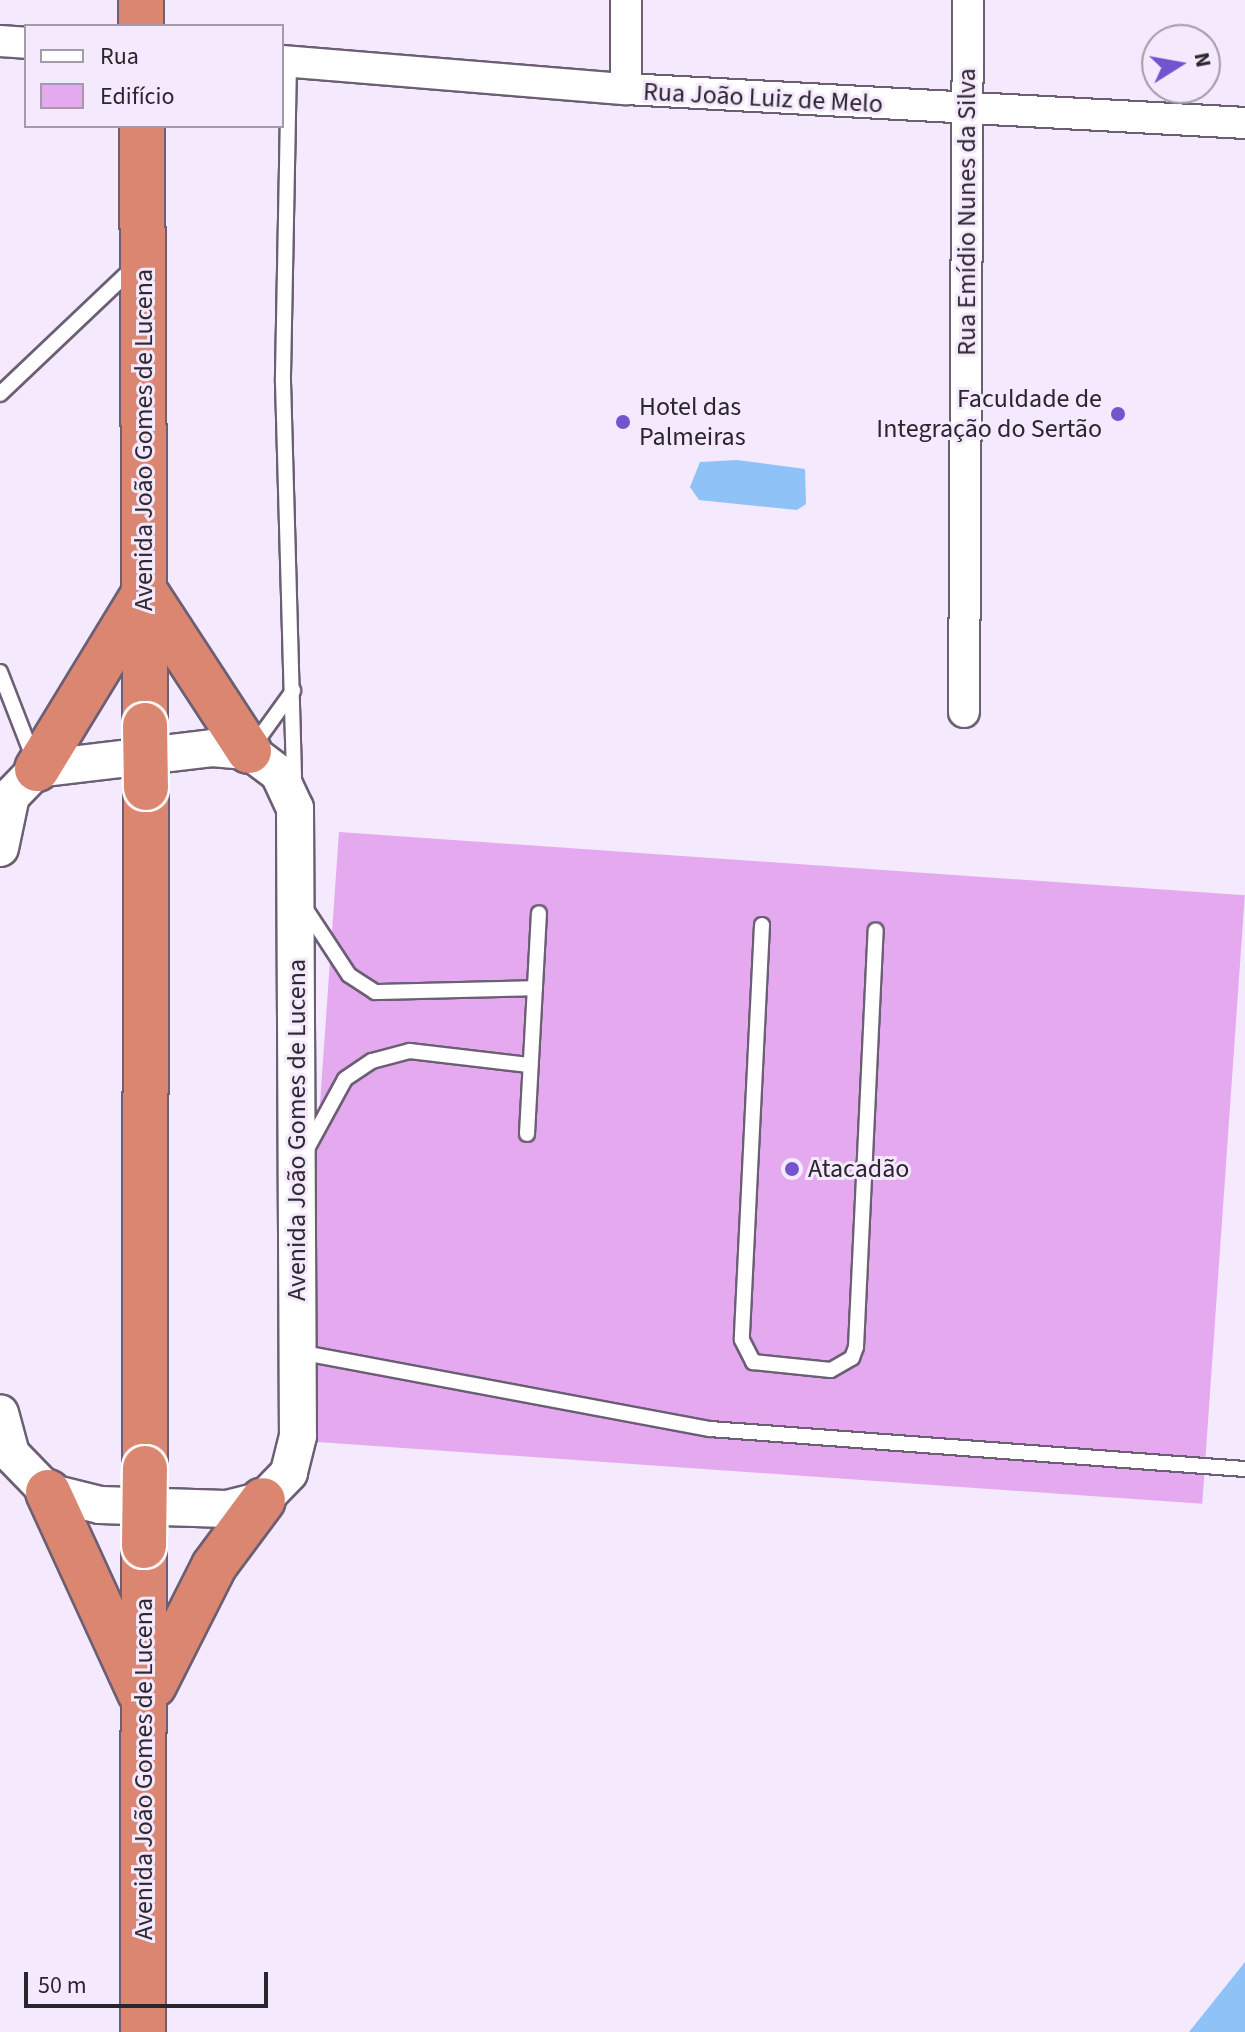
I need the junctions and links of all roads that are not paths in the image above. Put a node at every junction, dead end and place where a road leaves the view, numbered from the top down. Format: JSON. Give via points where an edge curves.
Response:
{"nodes":[{"id":1,"x":141,"y":0,"type":"edge"},
{"id":2,"x":626,"y":0,"type":"edge"},
{"id":3,"x":968,"y":0,"type":"edge"},
{"id":4,"x":141,"y":24,"type":"edge"},
{"id":5,"x":0,"y":41,"type":"edge"},
{"id":6,"x":24,"y":43,"type":"edge"},
{"id":7,"x":285,"y":62,"type":"edge"},
{"id":8,"x":626,"y":89,"type":"junction"},
{"id":9,"x":968,"y":110,"type":"junction"},
{"id":10,"x":1245,"y":123,"type":"edge"},
{"id":11,"x":142,"y":128,"type":"edge"},
{"id":12,"x":143,"y":258,"type":"junction"},
{"id":13,"x":0,"y":394,"type":"edge"},
{"id":14,"x":145,"y":592,"type":"junction"},
{"id":15,"x":0,"y":672,"type":"edge"},
{"id":16,"x":293,"y":690,"type":"junction"},
{"id":17,"x":964,"y":712,"type":"dead end"},
{"id":18,"x":249,"y":751,"type":"junction"},
{"id":19,"x":37,"y":769,"type":"junction"},
{"id":20,"x":295,"y":808,"type":"junction"},
{"id":21,"x":0,"y":848,"type":"edge"},
{"id":22,"x":295,"y":891,"type":"junction"},
{"id":23,"x":539,"y":913,"type":"dead end"},
{"id":24,"x":762,"y":925,"type":"dead end"},
{"id":25,"x":876,"y":930,"type":"dead end"},
{"id":26,"x":535,"y":988,"type":"junction"},
{"id":27,"x":530,"y":1065,"type":"junction"},
{"id":28,"x":527,"y":1134,"type":"dead end"},
{"id":29,"x":297,"y":1169,"type":"junction"},
{"id":30,"x":298,"y":1352,"type":"junction"},
{"id":31,"x":0,"y":1413,"type":"edge"},
{"id":32,"x":1245,"y":1469,"type":"edge"},
{"id":33,"x":48,"y":1492,"type":"junction"},
{"id":34,"x":263,"y":1500,"type":"junction"},
{"id":35,"x":146,"y":1706,"type":"junction"},
{"id":36,"x":143,"y":2032,"type":"edge"}],
"edges":[{"from":1,"to":4,"type":"highway"},
{"from":2,"to":8,"type":"street"},
{"from":3,"to":9,"type":"street","name":"Rua Emídio Nunes da Silva"},
{"from":5,"to":6,"type":"street"},
{"from":7,"to":8,"type":"street","name":"Rua João Luiz de Melo"},
{"from":7,"to":16,"type":"lane","via":[[283,382]]},
{"from":8,"to":9,"type":"street","name":"Rua João Luiz de Melo"},
{"from":9,"to":10,"type":"street","name":"Rua João Luiz de Melo"},
{"from":9,"to":17,"type":"street","name":"Rua Emídio Nunes da Silva"},
{"from":11,"to":12,"type":"highway","name":"Avenida João Gomes de Lucena"},
{"from":12,"to":13,"type":"lane"},
{"from":12,"to":14,"type":"highway","name":"Avenida João Gomes de Lucena"},
{"from":14,"to":18,"type":"highway"},
{"from":14,"to":19,"type":"highway"},
{"from":14,"to":35,"type":"highway","name":"Avenida João Gomes de Lucena","bridge":true},
{"from":15,"to":19,"type":"lane"},
{"from":16,"to":18,"type":"lane"},
{"from":16,"to":20,"type":"lane"},
{"from":18,"to":19,"type":"street","via":[[196,749]]},
{"from":18,"to":20,"type":"street","name":"Avenida João Gomes de Lucena","via":[[279,774]]},
{"from":19,"to":21,"type":"street","via":[[11,796]]},
{"from":20,"to":22,"type":"street","name":"Avenida João Gomes de Lucena"},
{"from":22,"to":26,"type":"lane","via":[[349,975],[375,992]]},
{"from":22,"to":29,"type":"street","name":"Avenida João Gomes de Lucena"},
{"from":23,"to":26,"type":"lane"},
{"from":24,"to":25,"type":"lane","via":[[742,1340],[753,1362],[831,1370],[852,1358],[856,1347]]},
{"from":26,"to":27,"type":"lane"},
{"from":27,"to":28,"type":"lane"},
{"from":27,"to":29,"type":"lane","via":[[410,1051],[372,1061],[345,1079]]},
{"from":29,"to":30,"type":"street","name":"Avenida João Gomes de Lucena"},
{"from":30,"to":32,"type":"lane","via":[[710,1429]]},
{"from":30,"to":34,"type":"street","name":"Avenida João Gomes de Lucena","via":[[298,1436],[289,1473]]},
{"from":31,"to":33,"type":"street","via":[[11,1454]]},
{"from":33,"to":34,"type":"street","via":[[100,1505],[226,1509]]},
{"from":33,"to":35,"type":"highway"},
{"from":34,"to":35,"type":"highway","via":[[173,1637]]},
{"from":35,"to":36,"type":"highway","name":"Avenida João Gomes de Lucena"}]}
